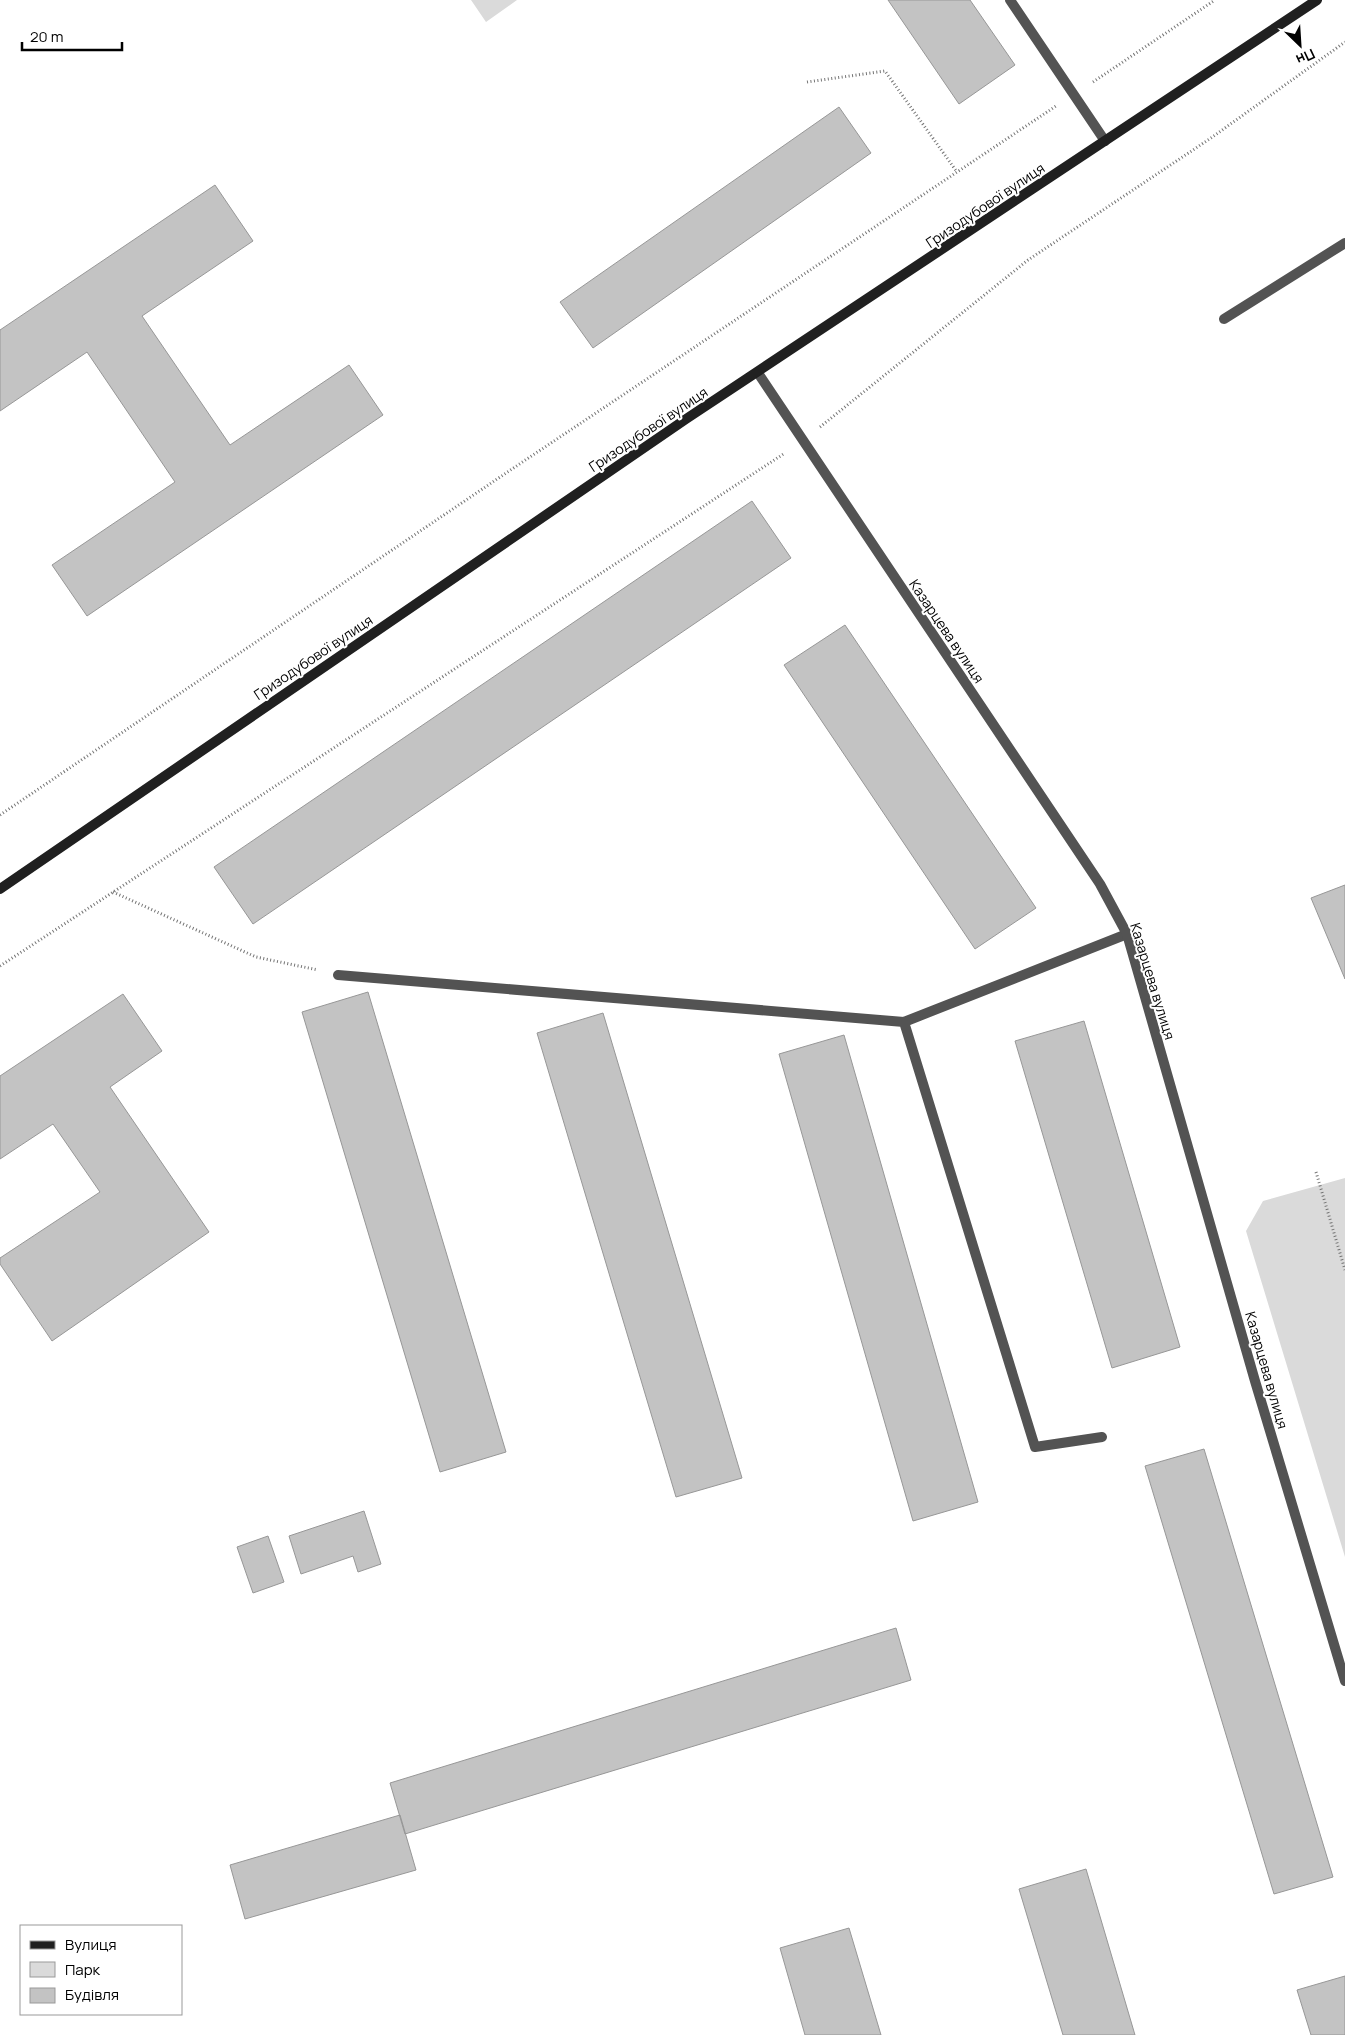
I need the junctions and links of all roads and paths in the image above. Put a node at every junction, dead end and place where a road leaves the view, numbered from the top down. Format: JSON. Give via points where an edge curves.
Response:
{"nodes":[{"id":1,"x":1010,"y":0,"type":"edge"},
{"id":2,"x":1215,"y":0,"type":"edge"},
{"id":3,"x":1317,"y":0,"type":"edge"},
{"id":4,"x":1345,"y":42,"type":"edge"},
{"id":5,"x":807,"y":82,"type":"dead end"},
{"id":6,"x":1074,"y":94,"type":"junction"},
{"id":7,"x":1105,"y":141,"type":"junction"},
{"id":8,"x":957,"y":172,"type":"junction"},
{"id":9,"x":1345,"y":243,"type":"edge"},
{"id":10,"x":1224,"y":319,"type":"dead end"},
{"id":11,"x":758,"y":373,"type":"junction"},
{"id":12,"x":804,"y":441,"type":"junction"},
{"id":13,"x":0,"y":815,"type":"edge"},
{"id":14,"x":0,"y":889,"type":"edge"},
{"id":15,"x":113,"y":892,"type":"junction"},
{"id":16,"x":1127,"y":934,"type":"junction"},
{"id":17,"x":0,"y":966,"type":"edge"},
{"id":18,"x":338,"y":974,"type":"joint"},
{"id":19,"x":904,"y":1022,"type":"junction"},
{"id":20,"x":1316,"y":1172,"type":"dead end"},
{"id":21,"x":1345,"y":1270,"type":"edge"},
{"id":22,"x":1102,"y":1437,"type":"dead end"},
{"id":23,"x":1345,"y":1681,"type":"edge"}],
"edges":[{"from":1,"to":6,"type":"street"},
{"from":2,"to":6,"type":"path"},
{"from":3,"to":7,"type":"street","name":"Гризодубової вулиця"},
{"from":4,"to":12,"type":"path","via":[[1211,138],[1028,260]]},
{"from":5,"to":8,"type":"path","via":[[885,71]]},
{"from":6,"to":7,"type":"street"},
{"from":6,"to":8,"type":"path"},
{"from":7,"to":11,"type":"street","name":"Гризодубової вулиця"},
{"from":8,"to":13,"type":"path"},
{"from":9,"to":10,"type":"street"},
{"from":11,"to":12,"type":"street","name":"Казарцева вулиця"},
{"from":11,"to":14,"type":"street","name":"Гризодубової вулиця"},
{"from":12,"to":15,"type":"path"},
{"from":12,"to":16,"type":"street","name":"Казарцева вулиця","via":[[1100,884]]},
{"from":15,"to":17,"type":"path"},
{"from":15,"to":18,"type":"path","via":[[256,957]]},
{"from":16,"to":19,"type":"street"},
{"from":16,"to":23,"type":"street","name":"Казарцева вулиця"},
{"from":18,"to":19,"type":"street"},
{"from":19,"to":22,"type":"street","via":[[1035,1447]]},
{"from":20,"to":21,"type":"path"}]}
